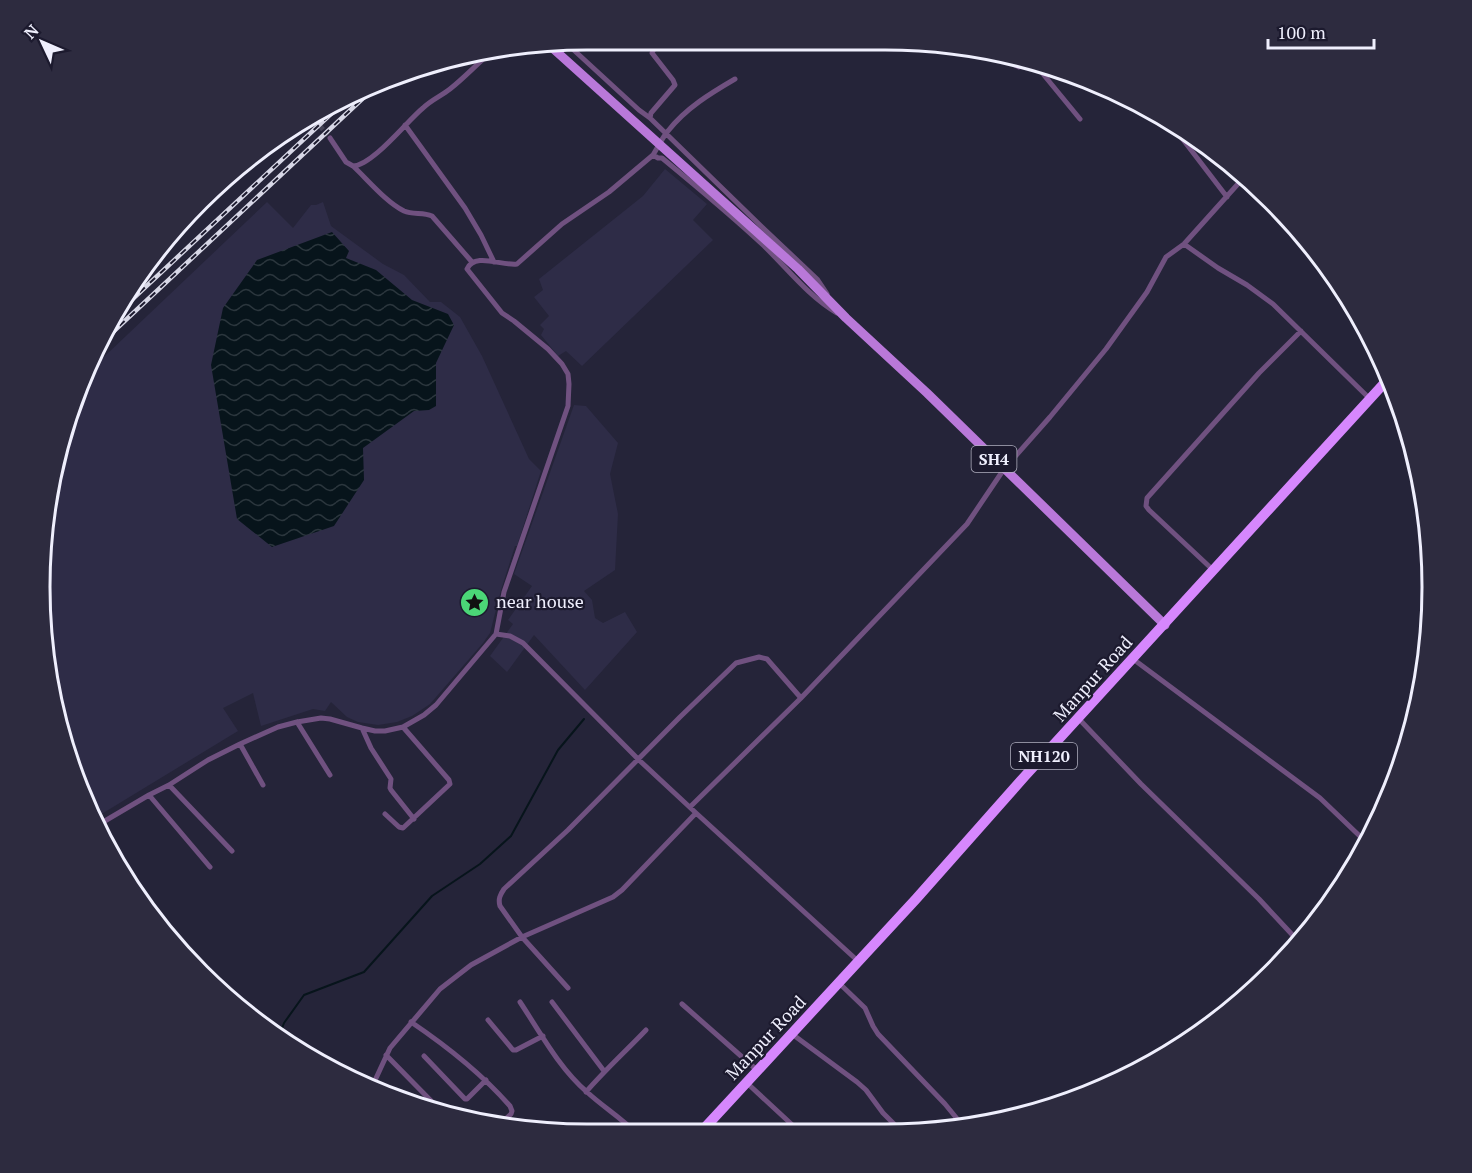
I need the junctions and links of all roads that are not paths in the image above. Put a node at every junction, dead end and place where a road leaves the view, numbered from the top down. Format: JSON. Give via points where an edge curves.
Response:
{"nodes":[{"id":1,"x":574,"y":50,"type":"edge"},
{"id":2,"x":654,"y":50,"type":"edge"},
{"id":3,"x":556,"y":51,"type":"edge"},
{"id":4,"x":483,"y":60,"type":"edge"},
{"id":5,"x":1043,"y":73,"type":"edge"},
{"id":6,"x":735,"y":79,"type":"dead end"},
{"id":7,"x":650,"y":118,"type":"junction"},
{"id":8,"x":1080,"y":119,"type":"dead end"},
{"id":9,"x":405,"y":125,"type":"junction"},
{"id":10,"x":666,"y":134,"type":"junction"},
{"id":11,"x":330,"y":138,"type":"tunnel mouth"},
{"id":12,"x":1183,"y":139,"type":"edge"},
{"id":13,"x":653,"y":155,"type":"junction"},
{"id":14,"x":353,"y":166,"type":"junction"},
{"id":15,"x":1239,"y":183,"type":"edge"},
{"id":16,"x":1227,"y":197,"type":"junction"},
{"id":17,"x":1184,"y":244,"type":"junction"},
{"id":18,"x":472,"y":262,"type":"junction"},
{"id":19,"x":494,"y":262,"type":"junction"},
{"id":20,"x":830,"y":300,"type":"junction"},
{"id":21,"x":846,"y":318,"type":"junction"},
{"id":22,"x":1301,"y":331,"type":"junction"},
{"id":23,"x":1383,"y":384,"type":"edge"},
{"id":24,"x":1370,"y":399,"type":"junction"},
{"id":25,"x":1004,"y":469,"type":"junction"},
{"id":26,"x":1215,"y":571,"type":"junction"},
{"id":27,"x":1165,"y":625,"type":"junction"},
{"id":28,"x":496,"y":634,"type":"junction"},
{"id":29,"x":1133,"y":659,"type":"junction"},
{"id":30,"x":801,"y":698,"type":"junction"},
{"id":31,"x":1079,"y":719,"type":"junction"},
{"id":32,"x":297,"y":722,"type":"junction"},
{"id":33,"x":403,"y":727,"type":"junction"},
{"id":34,"x":362,"y":728,"type":"junction"},
{"id":35,"x":240,"y":744,"type":"junction"},
{"id":36,"x":639,"y":760,"type":"junction"},
{"id":37,"x":330,"y":775,"type":"dead end"},
{"id":38,"x":169,"y":785,"type":"junction"},
{"id":39,"x":263,"y":785,"type":"dead end"},
{"id":40,"x":149,"y":795,"type":"junction"},
{"id":41,"x":690,"y":807,"type":"junction"},
{"id":42,"x":696,"y":813,"type":"junction"},
{"id":43,"x":385,"y":814,"type":"dead end"},
{"id":44,"x":414,"y":819,"type":"junction"},
{"id":45,"x":104,"y":822,"type":"edge"},
{"id":46,"x":1360,"y":837,"type":"edge"},
{"id":47,"x":232,"y":851,"type":"dead end"},
{"id":48,"x":210,"y":867,"type":"dead end"},
{"id":49,"x":1293,"y":936,"type":"edge"},
{"id":50,"x":522,"y":937,"type":"junction"},
{"id":51,"x":859,"y":962,"type":"junction"},
{"id":52,"x":839,"y":983,"type":"junction"},
{"id":53,"x":568,"y":988,"type":"dead end"},
{"id":54,"x":520,"y":1002,"type":"dead end"},
{"id":55,"x":552,"y":1002,"type":"dead end"},
{"id":56,"x":682,"y":1004,"type":"dead end"},
{"id":57,"x":488,"y":1020,"type":"dead end"},
{"id":58,"x":411,"y":1023,"type":"junction"},
{"id":59,"x":646,"y":1030,"type":"dead end"},
{"id":60,"x":792,"y":1034,"type":"junction"},
{"id":61,"x":543,"y":1036,"type":"junction"},
{"id":62,"x":386,"y":1055,"type":"junction"},
{"id":63,"x":424,"y":1056,"type":"dead end"},
{"id":64,"x":604,"y":1071,"type":"junction"},
{"id":65,"x":758,"y":1071,"type":"junction"},
{"id":66,"x":374,"y":1080,"type":"edge"},
{"id":67,"x":486,"y":1080,"type":"junction"},
{"id":68,"x":747,"y":1083,"type":"junction"},
{"id":69,"x":586,"y":1092,"type":"junction"},
{"id":70,"x":430,"y":1100,"type":"edge"},
{"id":71,"x":507,"y":1117,"type":"edge"},
{"id":72,"x":957,"y":1119,"type":"edge"},
{"id":73,"x":628,"y":1124,"type":"edge"},
{"id":74,"x":708,"y":1124,"type":"edge"},
{"id":75,"x":791,"y":1124,"type":"edge"},
{"id":76,"x":894,"y":1124,"type":"edge"}],
"edges":[{"from":1,"to":7,"type":"street"},
{"from":2,"to":7,"type":"street","via":[[675,85]]},
{"from":3,"to":20,"type":"main road","number":"SH4"},
{"from":4,"to":9,"type":"street"},
{"from":5,"to":8,"type":"street"},
{"from":6,"to":10,"type":"street","via":[[705,97]]},
{"from":7,"to":10,"type":"street"},
{"from":9,"to":14,"type":"street","via":[[370,159]]},
{"from":9,"to":19,"type":"street","via":[[465,208]]},
{"from":10,"to":13,"type":"street"},
{"from":10,"to":20,"type":"street","via":[[817,279]]},
{"from":11,"to":14,"type":"street"},
{"from":12,"to":16,"type":"street"},
{"from":13,"to":19,"type":"street","via":[[520,261],[513,265]]},
{"from":13,"to":21,"type":"street","via":[[716,202],[810,293]]},
{"from":14,"to":18,"type":"street","via":[[401,210],[432,216]]},
{"from":15,"to":16,"type":"street"},
{"from":16,"to":17,"type":"street"},
{"from":17,"to":22,"type":"street","via":[[1247,285]]},
{"from":17,"to":25,"type":"street","via":[[1166,257],[1147,292],[1106,349]]},
{"from":18,"to":19,"type":"street"},
{"from":18,"to":28,"type":"street","via":[[467,269],[502,313],[548,348],[568,374],[569,384],[567,406],[504,592]]},
{"from":20,"to":21,"type":"main road","number":"SH4"},
{"from":21,"to":25,"type":"main road","number":"SH4"},
{"from":22,"to":24,"type":"street"},
{"from":22,"to":26,"type":"street","via":[[1145,503]]},
{"from":23,"to":24,"type":"highway","name":"Manpur Road","number":"NH120"},
{"from":24,"to":26,"type":"highway","name":"Manpur Road","number":"NH120"},
{"from":25,"to":27,"type":"main road","number":"SH4"},
{"from":25,"to":30,"type":"street","via":[[967,524]]},
{"from":26,"to":27,"type":"highway","name":"Manpur Road","number":"NH120"},
{"from":27,"to":29,"type":"highway","name":"Manpur Road","number":"NH120"},
{"from":28,"to":33,"type":"street","via":[[436,705]]},
{"from":28,"to":36,"type":"street","via":[[524,643]]},
{"from":29,"to":31,"type":"highway","name":"Manpur Road","number":"NH120"},
{"from":29,"to":46,"type":"street","via":[[1320,798]]},
{"from":30,"to":36,"type":"street","via":[[767,658],[736,663]]},
{"from":30,"to":41,"type":"street"},
{"from":31,"to":49,"type":"street"},
{"from":31,"to":51,"type":"highway","name":"Manpur Road","number":"NH120"},
{"from":32,"to":34,"type":"street","via":[[330,719]]},
{"from":32,"to":35,"type":"street"},
{"from":32,"to":37,"type":"street"},
{"from":33,"to":34,"type":"street","via":[[385,731]]},
{"from":33,"to":44,"type":"street","via":[[450,782]]},
{"from":34,"to":44,"type":"street","via":[[391,780],[391,790]]},
{"from":35,"to":38,"type":"street"},
{"from":35,"to":39,"type":"street"},
{"from":36,"to":41,"type":"street"},
{"from":36,"to":50,"type":"street","via":[[500,895],[500,906]]},
{"from":38,"to":40,"type":"street"},
{"from":38,"to":47,"type":"street"},
{"from":40,"to":45,"type":"street"},
{"from":40,"to":48,"type":"street"},
{"from":41,"to":42,"type":"street"},
{"from":42,"to":50,"type":"street","via":[[613,897]]},
{"from":42,"to":51,"type":"street"},
{"from":43,"to":44,"type":"street","via":[[401,828]]},
{"from":50,"to":53,"type":"street"},
{"from":50,"to":58,"type":"street","via":[[471,965],[440,989]]},
{"from":51,"to":52,"type":"highway","name":"Manpur Road","number":"NH120"},
{"from":52,"to":60,"type":"highway","name":"Manpur Road","number":"NH120"},
{"from":52,"to":72,"type":"street","via":[[865,1008],[878,1034]]},
{"from":54,"to":61,"type":"street"},
{"from":55,"to":64,"type":"street"},
{"from":56,"to":65,"type":"street"},
{"from":57,"to":61,"type":"street","via":[[513,1050]]},
{"from":58,"to":62,"type":"street"},
{"from":58,"to":67,"type":"street"},
{"from":59,"to":64,"type":"street"},
{"from":60,"to":65,"type":"highway","name":"Manpur Road","number":"NH120"},
{"from":60,"to":76,"type":"street","via":[[857,1082]]},
{"from":61,"to":69,"type":"street"},
{"from":62,"to":66,"type":"street"},
{"from":62,"to":70,"type":"street"},
{"from":63,"to":67,"type":"street","via":[[465,1099]]},
{"from":64,"to":69,"type":"street"},
{"from":65,"to":68,"type":"highway","name":"Manpur Road","number":"NH120"},
{"from":67,"to":71,"type":"street","via":[[512,1108]]},
{"from":68,"to":74,"type":"highway","name":"Manpur Road","number":"NH120"},
{"from":68,"to":75,"type":"street"},
{"from":69,"to":73,"type":"street"}]}
